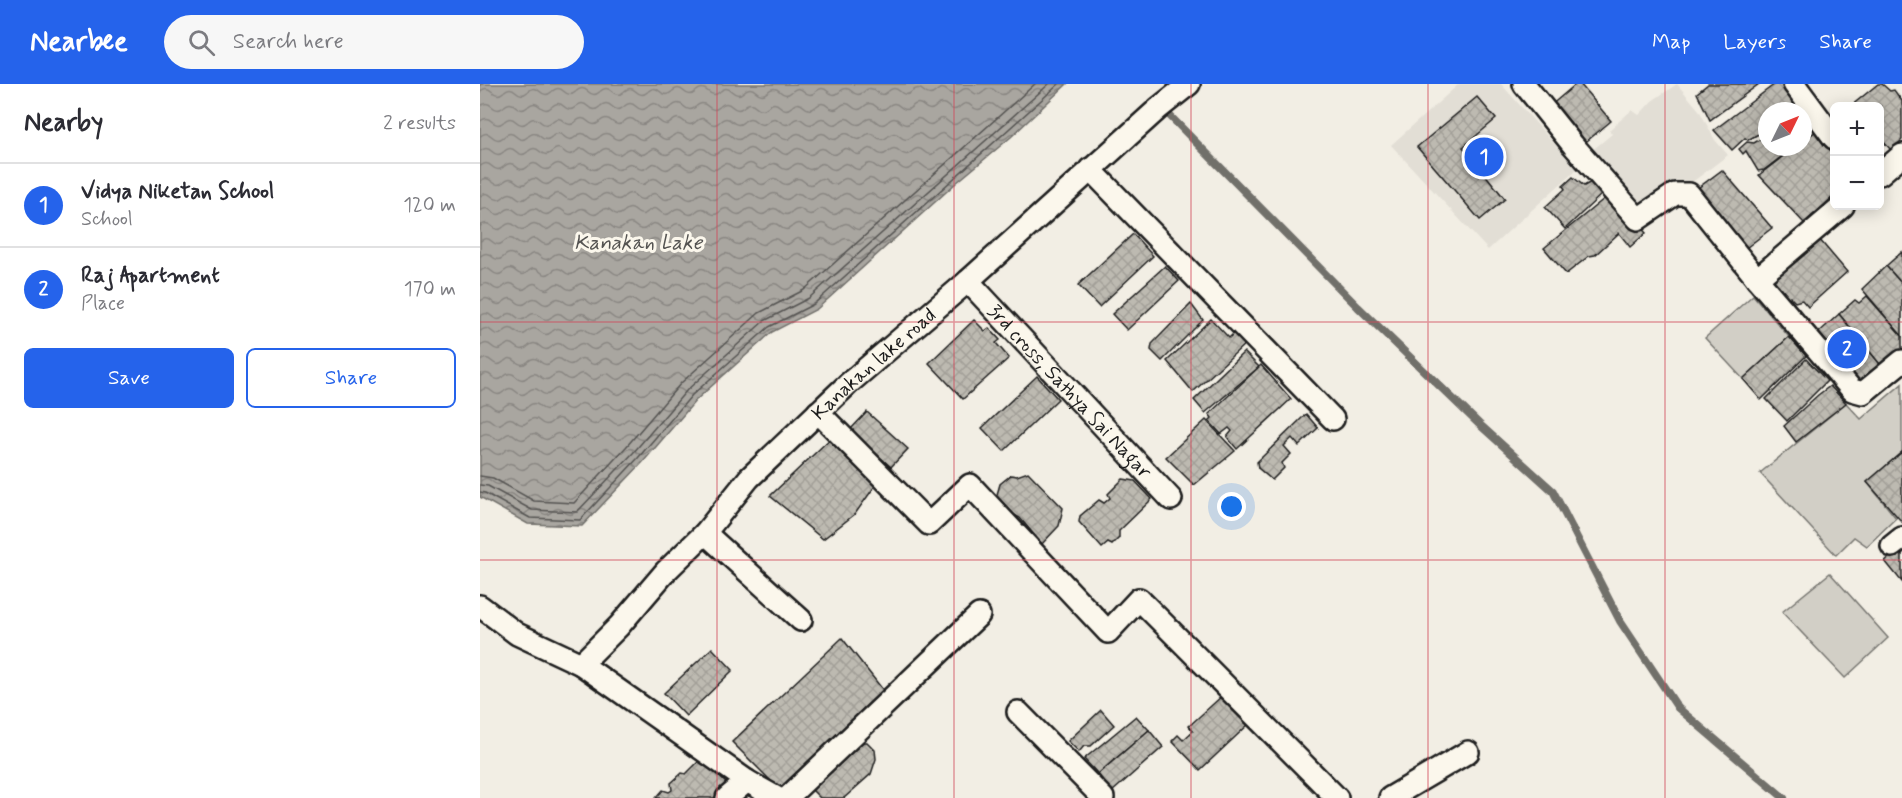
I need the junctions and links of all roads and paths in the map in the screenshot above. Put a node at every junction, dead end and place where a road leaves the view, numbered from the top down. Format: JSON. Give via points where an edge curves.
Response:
{"nodes":[{"id":1,"x":1189,"y":84,"type":"edge"},
{"id":2,"x":1524,"y":84,"type":"edge"},
{"id":3,"x":1794,"y":84,"type":"edge"},
{"id":4,"x":1830,"y":133,"type":"edge"},
{"id":5,"x":1902,"y":155,"type":"edge"},
{"id":6,"x":1090,"y":169,"type":"junction"},
{"id":7,"x":1884,"y":171,"type":"edge"},
{"id":8,"x":1838,"y":210,"type":"edge"},
{"id":9,"x":1757,"y":279,"type":"junction"},
{"id":10,"x":968,"y":281,"type":"junction"},
{"id":11,"x":1902,"y":361,"type":"edge"},
{"id":12,"x":818,"y":412,"type":"junction"},
{"id":13,"x":1333,"y":419,"type":"dead end"},
{"id":14,"x":1171,"y":500,"type":"dead end"},
{"id":15,"x":705,"y":533,"type":"junction"},
{"id":16,"x":480,"y":606,"type":"edge"},
{"id":17,"x":979,"y":615,"type":"dead end"},
{"id":18,"x":801,"y":620,"type":"dead end"},
{"id":19,"x":581,"y":664,"type":"junction"},
{"id":20,"x":1018,"y":712,"type":"dead end"},
{"id":21,"x":1468,"y":752,"type":"dead end"},
{"id":22,"x":747,"y":781,"type":"junction"},
{"id":23,"x":727,"y":798,"type":"edge"},
{"id":24,"x":777,"y":798,"type":"edge"},
{"id":25,"x":787,"y":798,"type":"edge"},
{"id":26,"x":1103,"y":798,"type":"edge"},
{"id":27,"x":1337,"y":798,"type":"edge"},
{"id":28,"x":1390,"y":798,"type":"edge"}],
"edges":[{"from":1,"to":6,"type":"street","name":"Kanakan lake road"},
{"from":2,"to":9,"type":"street","via":[[1638,219],[1675,194],[1689,194]]},
{"from":3,"to":4,"type":"street"},
{"from":5,"to":7,"type":"street"},
{"from":6,"to":10,"type":"street","name":"Kanakan lake road"},
{"from":6,"to":13,"type":"street"},
{"from":8,"to":9,"type":"street"},
{"from":9,"to":11,"type":"street","via":[[1852,390],[1863,393]]},
{"from":10,"to":12,"type":"street","name":"Kanakan lake road"},
{"from":10,"to":14,"type":"street","name":"3rd cross, Sathya Sai Nagar"},
{"from":12,"to":15,"type":"street","name":"Kanakan lake road","via":[[749,478]]},
{"from":12,"to":27,"type":"street","via":[[929,524],[970,485],[1108,632],[1139,599]]},
{"from":15,"to":18,"type":"street"},
{"from":15,"to":19,"type":"street","name":"Kanakan lake road"},
{"from":16,"to":19,"type":"street","via":[[517,633]]},
{"from":17,"to":25,"type":"street"},
{"from":19,"to":22,"type":"street"},
{"from":20,"to":26,"type":"street"},
{"from":21,"to":28,"type":"street"},
{"from":22,"to":23,"type":"street"},
{"from":22,"to":24,"type":"street"}]}
